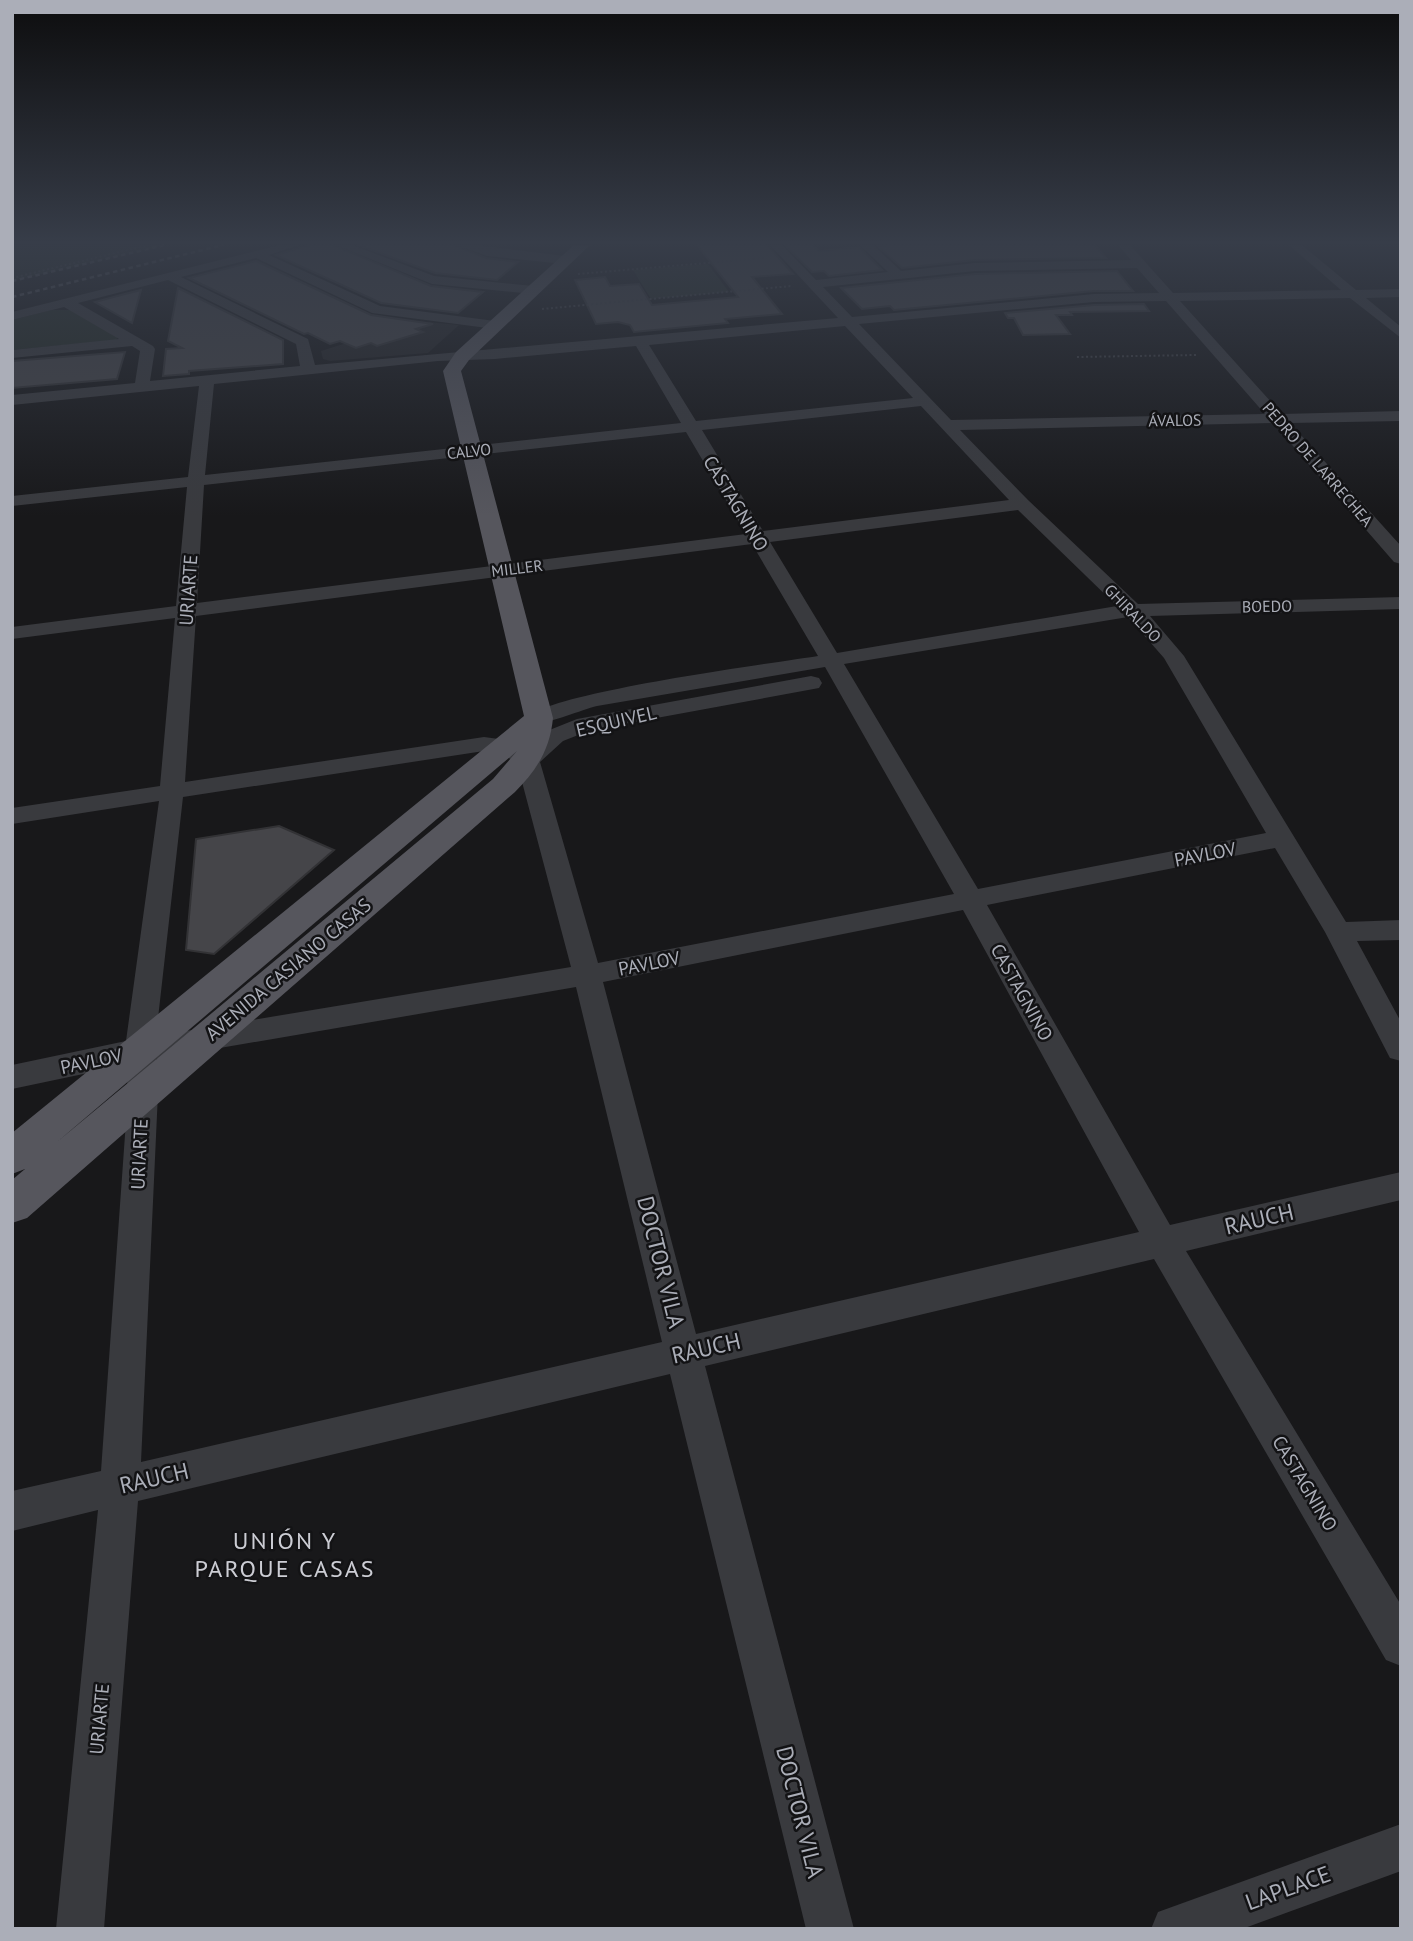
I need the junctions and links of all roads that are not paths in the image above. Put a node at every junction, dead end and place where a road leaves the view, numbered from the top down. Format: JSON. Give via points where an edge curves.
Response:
{"nodes":[{"id":1,"x":127,"y":336,"type":"edge"},
{"id":2,"x":290,"y":336,"type":"edge"},
{"id":3,"x":484,"y":336,"type":"edge"},
{"id":4,"x":693,"y":336,"type":"edge"},
{"id":5,"x":862,"y":336,"type":"edge"},
{"id":6,"x":1204,"y":336,"type":"edge"},
{"id":7,"x":137,"y":341,"type":"junction"},
{"id":8,"x":640,"y":341,"type":"junction"},
{"id":9,"x":12,"y":354,"type":"edge"},
{"id":10,"x":462,"y":356,"type":"junction"},
{"id":11,"x":308,"y":370,"type":"junction"},
{"id":12,"x":207,"y":380,"type":"junction"},
{"id":13,"x":142,"y":387,"type":"junction"},
{"id":14,"x":12,"y":400,"type":"edge"},
{"id":15,"x":926,"y":401,"type":"junction"},
{"id":16,"x":1401,"y":416,"type":"edge"},
{"id":17,"x":1278,"y":418,"type":"junction"},
{"id":18,"x":949,"y":425,"type":"junction"},
{"id":19,"x":691,"y":426,"type":"junction"},
{"id":20,"x":472,"y":450,"type":"junction"},
{"id":21,"x":196,"y":481,"type":"junction"},
{"id":22,"x":12,"y":501,"type":"edge"},
{"id":23,"x":1022,"y":504,"type":"junction"},
{"id":24,"x":756,"y":537,"type":"junction"},
{"id":25,"x":1401,"y":558,"type":"edge"},
{"id":26,"x":501,"y":570,"type":"junction"},
{"id":27,"x":1401,"y":603,"type":"edge"},
{"id":28,"x":186,"y":611,"type":"junction"},
{"id":29,"x":1140,"y":617,"type":"junction"},
{"id":30,"x":12,"y":633,"type":"edge"},
{"id":31,"x":836,"y":669,"type":"junction"},
{"id":32,"x":539,"y":718,"type":"junction"},
{"id":33,"x":517,"y":753,"type":"junction"},
{"id":34,"x":172,"y":792,"type":"junction"},
{"id":35,"x":12,"y":816,"type":"edge"},
{"id":36,"x":1284,"y":838,"type":"junction"},
{"id":37,"x":971,"y":900,"type":"junction"},
{"id":38,"x":1401,"y":930,"type":"edge"},
{"id":39,"x":1338,"y":932,"type":"junction"},
{"id":40,"x":587,"y":975,"type":"junction"},
{"id":41,"x":204,"y":1041,"type":"junction"},
{"id":42,"x":140,"y":1050,"type":"junction"},
{"id":43,"x":1401,"y":1050,"type":"edge"},
{"id":44,"x":12,"y":1077,"type":"edge"},
{"id":45,"x":143,"y":1093,"type":"junction"},
{"id":46,"x":12,"y":1157,"type":"edge"},
{"id":47,"x":1401,"y":1186,"type":"edge"},
{"id":48,"x":12,"y":1206,"type":"edge"},
{"id":49,"x":1162,"y":1242,"type":"junction"},
{"id":50,"x":684,"y":1353,"type":"junction"},
{"id":51,"x":120,"y":1486,"type":"junction"},
{"id":52,"x":12,"y":1511,"type":"edge"},
{"id":53,"x":1401,"y":1645,"type":"edge"},
{"id":54,"x":1401,"y":1847,"type":"edge"},
{"id":55,"x":80,"y":1929,"type":"edge"},
{"id":56,"x":830,"y":1929,"type":"edge"},
{"id":57,"x":1175,"y":1929,"type":"edge"}],
"edges":[{"from":1,"to":7,"type":"street"},
{"from":2,"to":11,"type":"street","via":[[303,342]]},
{"from":3,"to":10,"type":"main road"},
{"from":4,"to":8,"type":"street"},
{"from":5,"to":15,"type":"street","name":"GHIRALDO"},
{"from":6,"to":17,"type":"street","name":"PEDRO DE LARRECHEA"},
{"from":7,"to":9,"type":"street"},
{"from":7,"to":13,"type":"street","via":[[148,349]]},
{"from":8,"to":10,"type":"street"},
{"from":8,"to":19,"type":"street","name":"CASTAGNINO"},
{"from":10,"to":11,"type":"street"},
{"from":10,"to":20,"type":"main road","via":[[452,371]]},
{"from":11,"to":12,"type":"street"},
{"from":12,"to":13,"type":"street"},
{"from":12,"to":21,"type":"street","name":"URIARTE"},
{"from":13,"to":14,"type":"street"},
{"from":15,"to":18,"type":"street","name":"GHIRALDO"},
{"from":15,"to":19,"type":"street","name":"CALVO"},
{"from":16,"to":17,"type":"street","name":"ÁVALOS"},
{"from":17,"to":18,"type":"street","name":"ÁVALOS"},
{"from":17,"to":25,"type":"street","name":"PEDRO DE LARRECHEA"},
{"from":18,"to":23,"type":"street","name":"GHIRALDO"},
{"from":19,"to":20,"type":"street","name":"CALVO"},
{"from":19,"to":24,"type":"street","name":"CASTAGNINO"},
{"from":20,"to":21,"type":"street","name":"CALVO"},
{"from":20,"to":26,"type":"main road"},
{"from":21,"to":22,"type":"street","name":"CALVO"},
{"from":21,"to":28,"type":"street","name":"URIARTE"},
{"from":23,"to":24,"type":"street","name":"MILLER"},
{"from":23,"to":29,"type":"street","name":"GHIRALDO"},
{"from":24,"to":26,"type":"street","name":"MILLER"},
{"from":24,"to":31,"type":"street","name":"CASTAGNINO"},
{"from":26,"to":28,"type":"street","name":"MILLER"},
{"from":26,"to":32,"type":"main road"},
{"from":27,"to":29,"type":"street","name":"BOEDO"},
{"from":28,"to":30,"type":"street","name":"MILLER"},
{"from":28,"to":34,"type":"street","name":"URIARTE"},
{"from":29,"to":31,"type":"street","name":"ESQUIVEL"},
{"from":29,"to":36,"type":"street","name":"GHIRALDO","via":[[1172,656]]},
{"from":31,"to":32,"type":"street","name":"ESQUIVEL","via":[[597,699]]},
{"from":31,"to":33,"type":"street","name":"ESQUIVEL","via":[[585,724]]},
{"from":31,"to":37,"type":"street","name":"CASTAGNINO"},
{"from":32,"to":33,"type":"main road","name":"AVENIDA CASIANO CASAS"},
{"from":33,"to":34,"type":"street","via":[[484,744]]},
{"from":33,"to":40,"type":"street","name":"DOCTOR VILA"},
{"from":33,"to":41,"type":"main road","name":"AVENIDA CASIANO CASAS","via":[[482,804]]},
{"from":33,"to":42,"type":"main road","name":"AVENIDA CASIANO CASAS"},
{"from":34,"to":35,"type":"street"},
{"from":34,"to":42,"type":"street","name":"URIARTE"},
{"from":36,"to":37,"type":"street","name":"PAVLOV"},
{"from":36,"to":39,"type":"street","name":"GHIRALDO"},
{"from":37,"to":40,"type":"street","name":"PAVLOV"},
{"from":37,"to":49,"type":"street","name":"CASTAGNINO"},
{"from":38,"to":39,"type":"street"},
{"from":39,"to":43,"type":"street","name":"GHIRALDO"},
{"from":40,"to":41,"type":"street","name":"PAVLOV"},
{"from":40,"to":50,"type":"street","name":"DOCTOR VILA"},
{"from":41,"to":42,"type":"street","name":"PAVLOV"},
{"from":41,"to":45,"type":"main road","name":"AVENIDA CASIANO CASAS"},
{"from":42,"to":44,"type":"street","name":"PAVLOV"},
{"from":42,"to":45,"type":"street","name":"URIARTE"},
{"from":42,"to":46,"type":"main road","name":"AVENIDA CASIANO CASAS"},
{"from":45,"to":48,"type":"main road","name":"AVENIDA CASIANO CASAS"},
{"from":45,"to":51,"type":"street","name":"URIARTE"},
{"from":47,"to":49,"type":"street","name":"RAUCH"},
{"from":49,"to":50,"type":"street","name":"RAUCH"},
{"from":49,"to":53,"type":"street","name":"CASTAGNINO"},
{"from":50,"to":51,"type":"street","name":"RAUCH"},
{"from":50,"to":56,"type":"street","name":"DOCTOR VILA"},
{"from":51,"to":52,"type":"street","name":"RAUCH"},
{"from":51,"to":55,"type":"street","name":"URIARTE"},
{"from":54,"to":57,"type":"street","name":"LAPLACE"}]}
